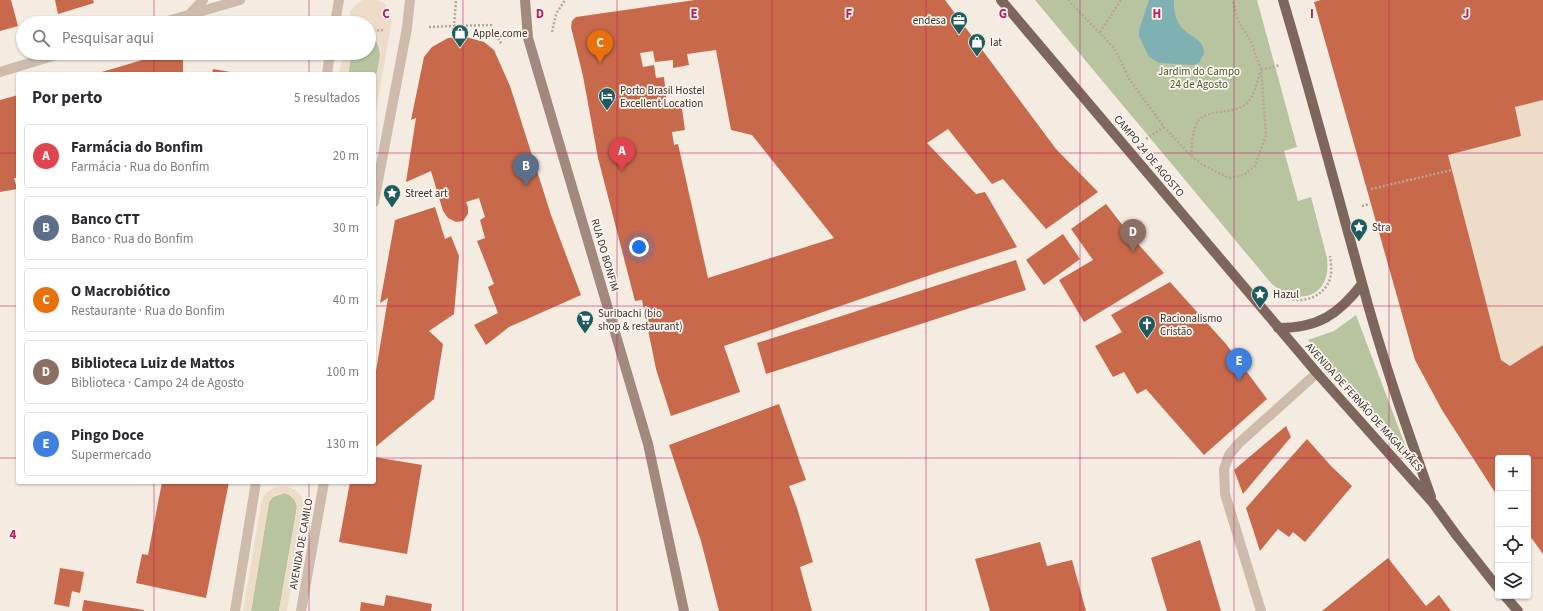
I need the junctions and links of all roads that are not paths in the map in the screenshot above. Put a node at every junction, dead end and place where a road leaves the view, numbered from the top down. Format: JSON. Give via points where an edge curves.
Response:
{"nodes":[{"id":1,"x":203,"y":0,"type":"edge"},
{"id":2,"x":240,"y":0,"type":"edge"},
{"id":3,"x":339,"y":0,"type":"edge"},
{"id":4,"x":410,"y":0,"type":"edge"},
{"id":5,"x":524,"y":0,"type":"edge"},
{"id":6,"x":1001,"y":0,"type":"edge"},
{"id":7,"x":1283,"y":0,"type":"edge"},
{"id":8,"x":190,"y":14,"type":"junction"},
{"id":9,"x":184,"y":16,"type":"edge"},
{"id":10,"x":336,"y":16,"type":"edge"},
{"id":11,"x":40,"y":60,"type":"edge"},
{"id":12,"x":329,"y":60,"type":"edge"},
{"id":13,"x":0,"y":72,"type":"edge"},
{"id":14,"x":327,"y":72,"type":"edge"},
{"id":15,"x":376,"y":191,"type":"edge"},
{"id":16,"x":1362,"y":284,"type":"junction"},
{"id":17,"x":1278,"y":328,"type":"junction"},
{"id":18,"x":1317,"y":373,"type":"junction"},
{"id":19,"x":256,"y":484,"type":"edge"},
{"id":20,"x":324,"y":484,"type":"edge"},
{"id":21,"x":1432,"y":502,"type":"junction"},
{"id":22,"x":1495,"y":584,"type":"edge"},
{"id":23,"x":1508,"y":599,"type":"edge"},
{"id":24,"x":235,"y":611,"type":"edge"},
{"id":25,"x":301,"y":611,"type":"edge"},
{"id":26,"x":684,"y":611,"type":"edge"},
{"id":27,"x":1260,"y":611,"type":"edge"},
{"id":28,"x":1518,"y":611,"type":"edge"}],
"edges":[{"from":1,"to":8,"type":"street"},
{"from":2,"to":8,"type":"street"},
{"from":3,"to":10,"type":"street"},
{"from":4,"to":15,"type":"street"},
{"from":5,"to":26,"type":"main road","name":"RUA DO BONFIM","via":[[528,38],[648,444]]},
{"from":6,"to":17,"type":"main road","name":"CAMPO 24 DE AGOSTO"},
{"from":7,"to":16,"type":"main road","via":[[1315,105]]},
{"from":8,"to":9,"type":"street"},
{"from":11,"to":13,"type":"street"},
{"from":12,"to":14,"type":"street"},
{"from":16,"to":17,"type":"main road","via":[[1349,301],[1334,314],[1317,323],[1298,328]]},
{"from":16,"to":21,"type":"main road","name":"AVENIDA DE FERNÃO DE MAGALHÃES"},
{"from":17,"to":18,"type":"main road","name":"AVENIDA DE FERNÃO DE MAGALHÃES"},
{"from":18,"to":21,"type":"main road","name":"AVENIDA DE FERNÃO DE MAGALHÃES"},
{"from":18,"to":27,"type":"street","via":[[1239,443],[1229,455],[1224,469],[1225,494]]},
{"from":19,"to":24,"type":"street"},
{"from":20,"to":25,"type":"street","name":"AVENIDA DE CAMILO"},
{"from":21,"to":22,"type":"main road","name":"AVENIDA DE FERNÃO DE MAGALHÃES"},
{"from":23,"to":28,"type":"main road"}]}
